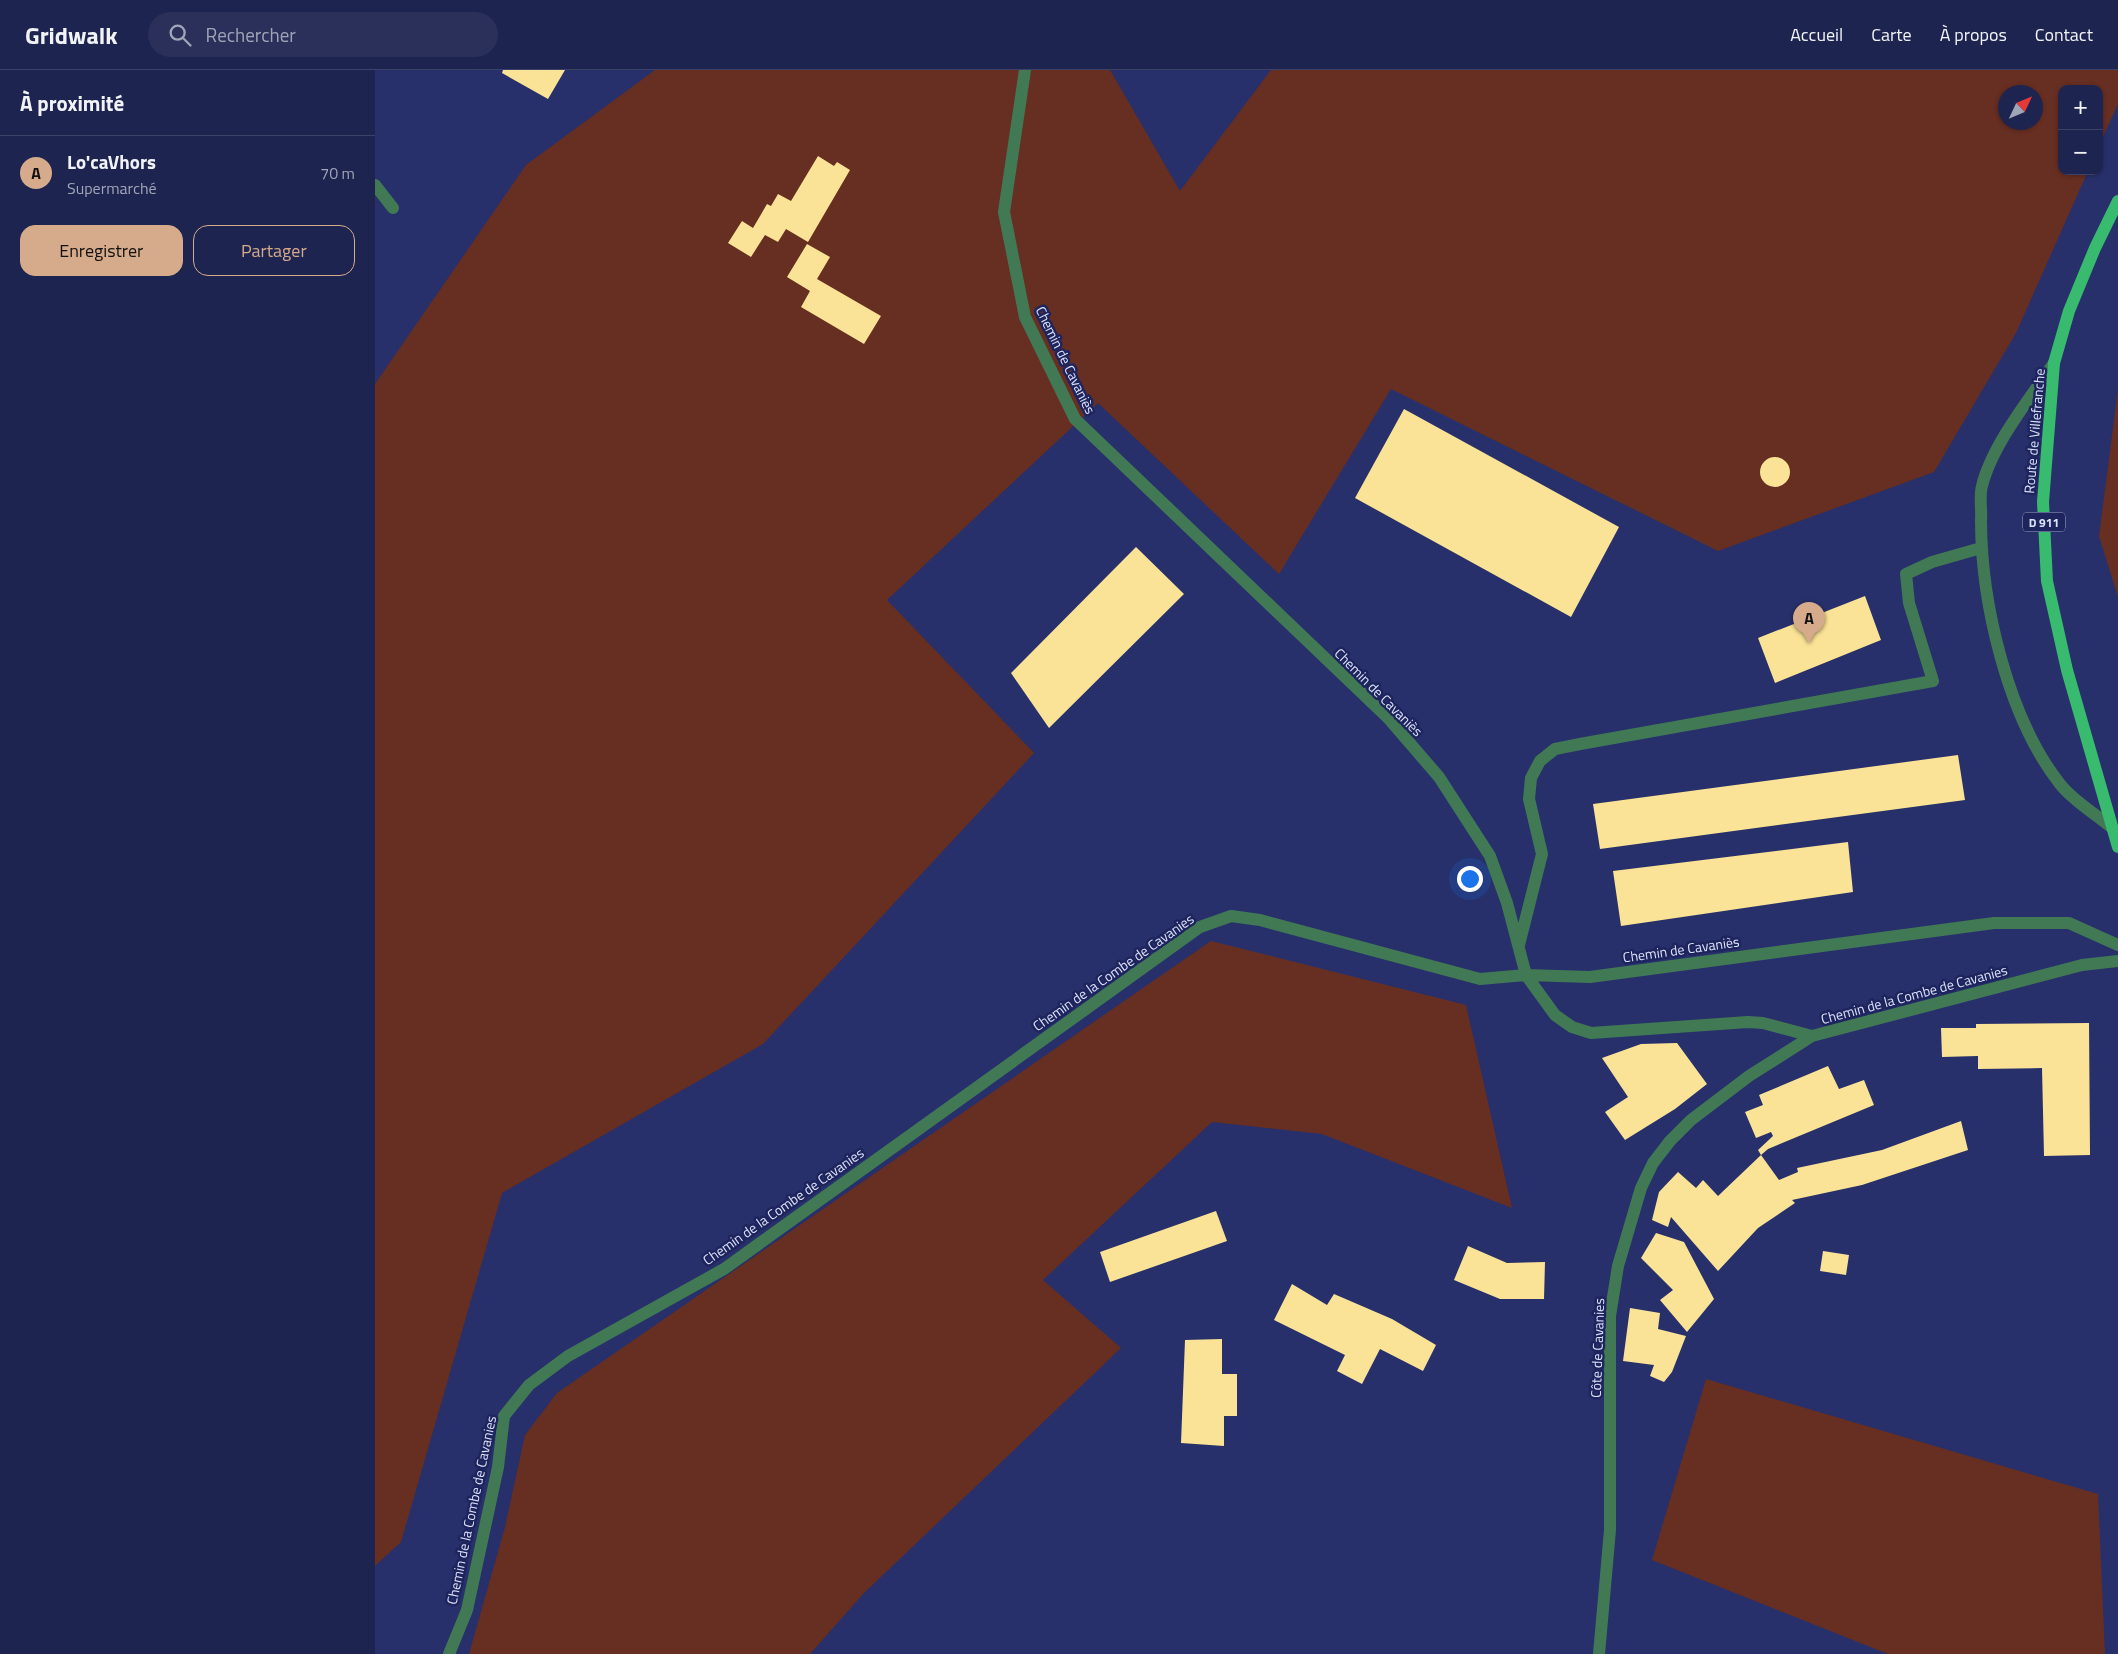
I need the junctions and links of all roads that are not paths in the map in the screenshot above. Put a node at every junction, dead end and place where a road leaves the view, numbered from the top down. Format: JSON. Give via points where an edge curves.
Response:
{"nodes":[{"id":1,"x":1025,"y":70,"type":"edge"},
{"id":2,"x":375,"y":185,"type":"edge"},
{"id":3,"x":2118,"y":201,"type":"edge"},
{"id":4,"x":393,"y":208,"type":"dead end"},
{"id":5,"x":2054,"y":363,"type":"junction"},
{"id":6,"x":1981,"y":548,"type":"junction"},
{"id":7,"x":2112,"y":828,"type":"junction"},
{"id":8,"x":2118,"y":847,"type":"edge"},
{"id":9,"x":2118,"y":945,"type":"edge"},
{"id":10,"x":1519,"y":948,"type":"junction"},
{"id":11,"x":2118,"y":961,"type":"edge"},
{"id":12,"x":1526,"y":975,"type":"junction"},
{"id":13,"x":1812,"y":1036,"type":"junction"},
{"id":14,"x":449,"y":1654,"type":"edge"},
{"id":15,"x":1599,"y":1654,"type":"edge"}],
"edges":[{"from":1,"to":10,"type":"street","name":"Chemin de Cavaniès","via":[[1004,212],[1025,317],[1075,419],[1389,719],[1439,777],[1490,856]]},
{"from":2,"to":4,"type":"street"},
{"from":3,"to":5,"type":"main road","name":"Route de Villefranche","number":"D 911","via":[[2069,311]]},
{"from":5,"to":6,"type":"street","via":[[2000,443],[1982,487]]},
{"from":5,"to":7,"type":"main road","name":"Route de Villefranche","number":"D 911","via":[[2043,502],[2047,581],[2067,670]]},
{"from":6,"to":7,"type":"street","via":[[1996,637],[2017,710],[2061,786]]},
{"from":6,"to":10,"type":"street","via":[[1932,562],[1907,574],[1909,603],[1933,681],[1579,744],[1555,749],[1540,761],[1531,778],[1529,799],[1543,854]]},
{"from":7,"to":8,"type":"main road","name":"Route de Villefranche","number":"D 911"},
{"from":9,"to":12,"type":"street","name":"Chemin de Cavaniès","via":[[2069,923],[1994,923],[1590,977]]},
{"from":10,"to":12,"type":"street","name":"Chemin de Cavaniès"},
{"from":11,"to":13,"type":"street","name":"Chemin de la Combe de Cavanies","via":[[2082,965]]},
{"from":12,"to":13,"type":"street","name":"Chemin de la Combe de Cavanies","via":[[1555,1015],[1571,1027],[1591,1033],[1748,1022],[1778,1026]]},
{"from":12,"to":14,"type":"street","name":"Chemin de la Combe de Cavanies","via":[[1479,979],[1260,920],[1231,916],[1200,927],[724,1268],[568,1356],[529,1385],[504,1416],[498,1467],[467,1610]]},
{"from":13,"to":15,"type":"street","name":"Côte de Cavanies","via":[[1749,1076],[1691,1120],[1653,1163],[1641,1188],[1618,1266],[1610,1316],[1610,1530]]}]}
